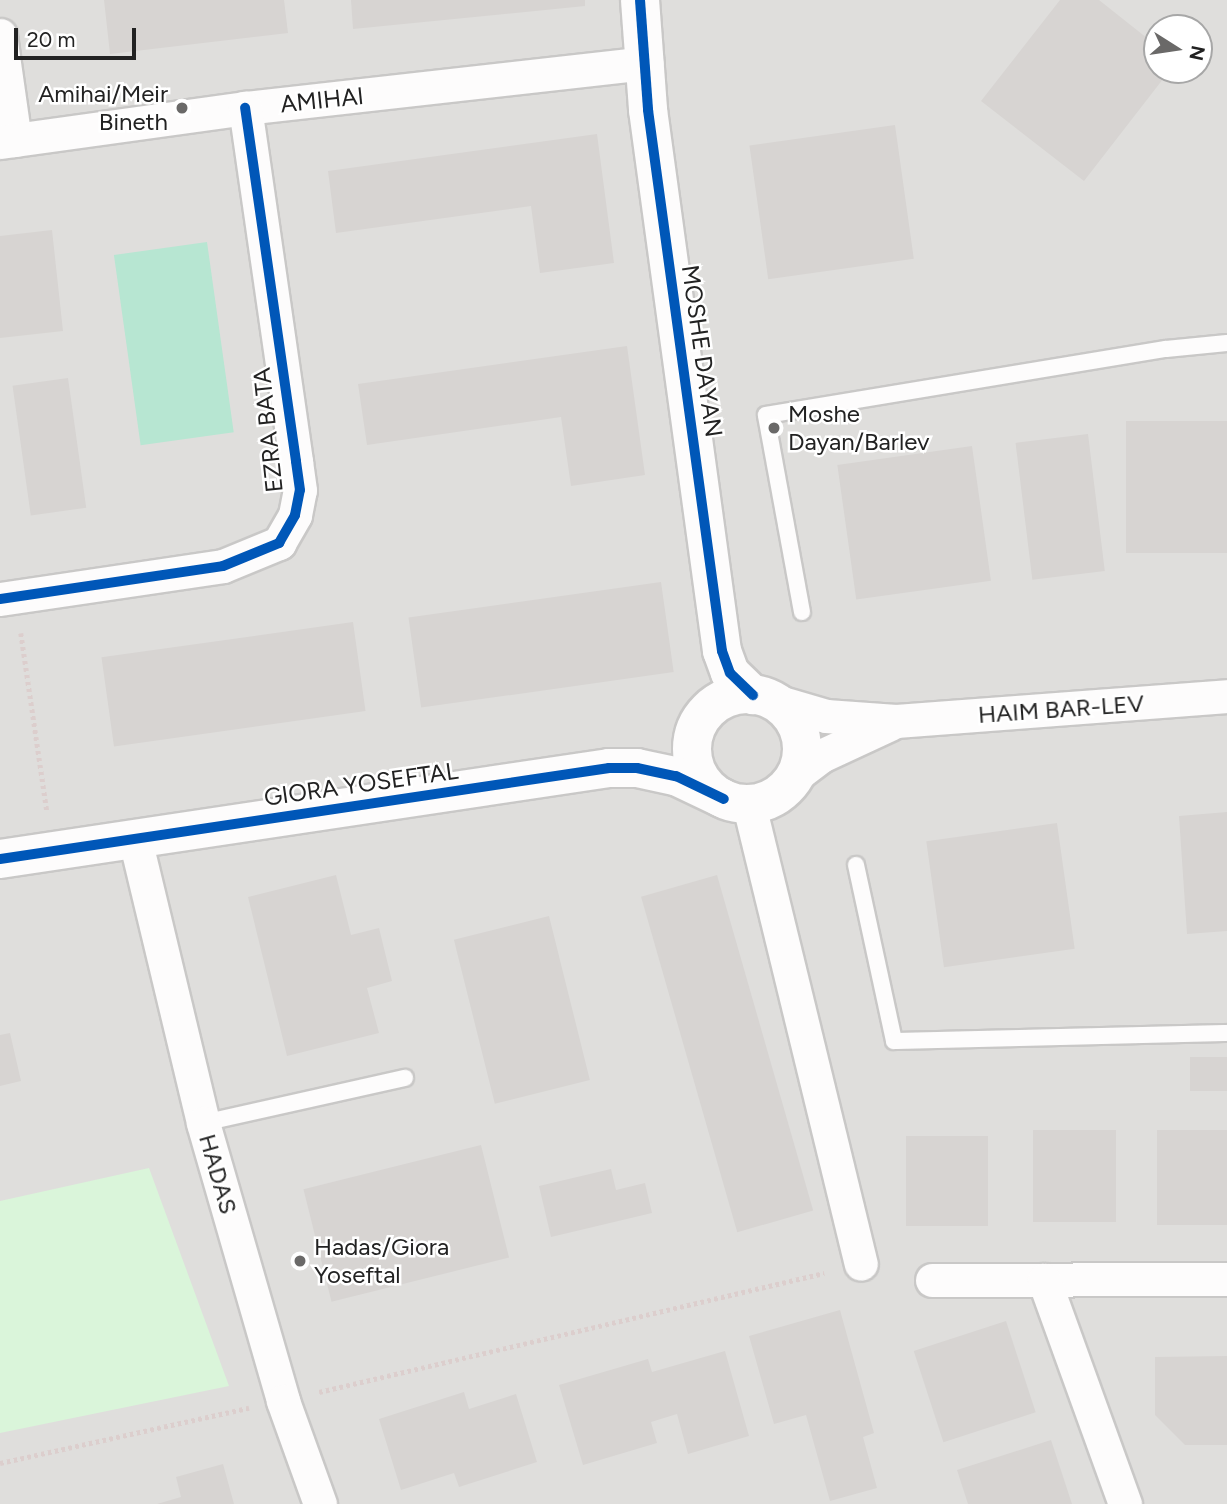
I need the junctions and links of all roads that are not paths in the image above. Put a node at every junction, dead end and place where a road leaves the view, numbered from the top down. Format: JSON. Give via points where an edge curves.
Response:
{"nodes":[{"id":1,"x":640,"y":0,"type":"edge"},
{"id":2,"x":0,"y":35,"type":"edge"},
{"id":3,"x":646,"y":63,"type":"junction"},
{"id":4,"x":245,"y":108,"type":"junction"},
{"id":5,"x":8,"y":141,"type":"edge"},
{"id":6,"x":1227,"y":343,"type":"edge"},
{"id":7,"x":8,"y":598,"type":"edge"},
{"id":8,"x":802,"y":612,"type":"dead end"},
{"id":9,"x":722,"y":651,"type":"junction"},
{"id":10,"x":1227,"y":696,"type":"edge"},
{"id":11,"x":763,"y":697,"type":"junction"},
{"id":12,"x":704,"y":718,"type":"junction"},
{"id":13,"x":896,"y":721,"type":"junction"},
{"id":14,"x":608,"y":768,"type":"junction"},
{"id":15,"x":796,"y":775,"type":"junction"},
{"id":16,"x":737,"y":802,"type":"junction"},
{"id":17,"x":135,"y":839,"type":"junction"},
{"id":18,"x":0,"y":859,"type":"edge"},
{"id":19,"x":856,"y":865,"type":"dead end"},
{"id":20,"x":1227,"y":1033,"type":"edge"},
{"id":21,"x":405,"y":1078,"type":"dead end"},
{"id":22,"x":203,"y":1122,"type":"junction"},
{"id":23,"x":861,"y":1264,"type":"road end"},
{"id":24,"x":1227,"y":1279,"type":"edge"},
{"id":25,"x":932,"y":1280,"type":"dead end"},
{"id":26,"x":1044,"y":1280,"type":"junction"},
{"id":27,"x":320,"y":1504,"type":"edge"},
{"id":28,"x":1125,"y":1504,"type":"edge"}],
"edges":[{"from":1,"to":3,"type":"street","name":"MOSHE DAYAN"},
{"from":2,"to":5,"type":"street"},
{"from":3,"to":4,"type":"street","name":"AMIHAI"},
{"from":3,"to":9,"type":"street","name":"MOSHE DAYAN","via":[[648,110]]},
{"from":4,"to":5,"type":"street","name":"AMIHAI"},
{"from":4,"to":7,"type":"street","name":"EZRA BATA","via":[[300,490],[295,515],[279,543],[223,566]]},
{"from":6,"to":8,"type":"lane","via":[[766,415]]},
{"from":9,"to":11,"type":"street","name":"MOSHE DAYAN","via":[[730,673]]},
{"from":9,"to":12,"type":"street","name":"MOSHE DAYAN"},
{"from":10,"to":13,"type":"street","name":"HAIM BAR-LEV"},
{"from":11,"to":12,"type":"street","via":[[732,696]]},
{"from":11,"to":13,"type":"street","name":"HAIM BAR-LEV","via":[[826,716]]},
{"from":11,"to":15,"type":"street","via":[[786,710],[799,733],[802,759]]},
{"from":12,"to":14,"type":"street","name":"GIORA YOSEFTAL"},
{"from":12,"to":16,"type":"street","via":[[693,754],[699,778]]},
{"from":13,"to":15,"type":"street","name":"HAIM BAR-LEV","via":[[821,756]]},
{"from":14,"to":16,"type":"street","name":"GIORA YOSEFTAL","via":[[676,776]]},
{"from":14,"to":17,"type":"street","name":"GIORA YOSEFTAL"},
{"from":15,"to":16,"type":"street","via":[[784,790]]},
{"from":16,"to":23,"type":"street"},
{"from":17,"to":18,"type":"street","name":"GIORA YOSEFTAL"},
{"from":17,"to":22,"type":"street","name":"HADAS"},
{"from":19,"to":20,"type":"lane","via":[[894,1041]]},
{"from":21,"to":22,"type":"lane"},
{"from":22,"to":27,"type":"street","name":"HADAS","via":[[283,1401]]},
{"from":24,"to":26,"type":"street"},
{"from":25,"to":26,"type":"street"},
{"from":26,"to":28,"type":"street"}]}
